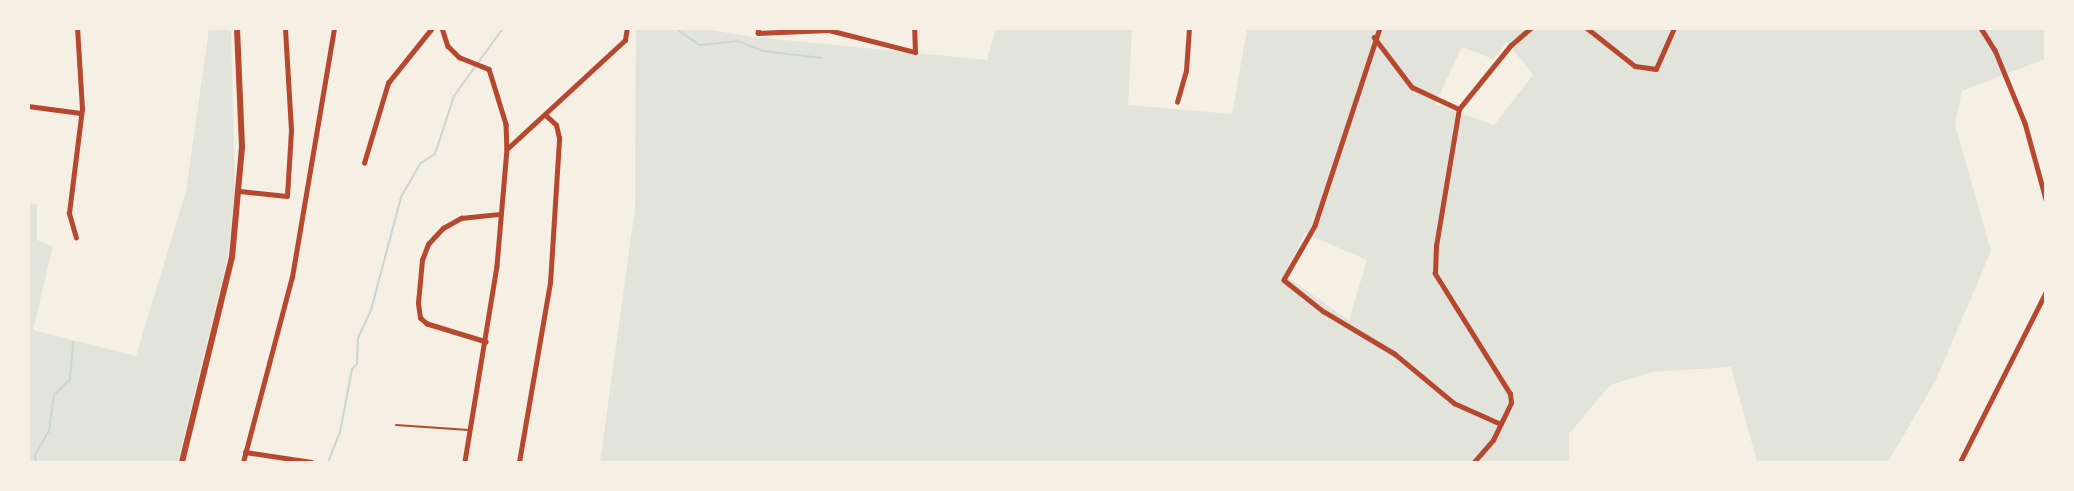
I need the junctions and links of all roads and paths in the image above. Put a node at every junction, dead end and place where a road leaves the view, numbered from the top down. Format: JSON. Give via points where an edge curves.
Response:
{"nodes":[{"id":1,"x":78,"y":28,"type":"edge"},
{"id":2,"x":237,"y":28,"type":"edge"},
{"id":3,"x":285,"y":28,"type":"edge"},
{"id":4,"x":334,"y":28,"type":"edge"},
{"id":5,"x":432,"y":28,"type":"edge"},
{"id":6,"x":442,"y":28,"type":"edge"},
{"id":7,"x":627,"y":28,"type":"edge"},
{"id":8,"x":759,"y":28,"type":"edge"},
{"id":9,"x":914,"y":28,"type":"edge"},
{"id":10,"x":1189,"y":28,"type":"edge"},
{"id":11,"x":1380,"y":28,"type":"edge"},
{"id":12,"x":1531,"y":28,"type":"edge"},
{"id":13,"x":1587,"y":28,"type":"edge"},
{"id":14,"x":1674,"y":28,"type":"edge"},
{"id":15,"x":1981,"y":28,"type":"edge"},
{"id":16,"x":1374,"y":37,"type":"junction"},
{"id":17,"x":1178,"y":102,"type":"dead end"},
{"id":18,"x":28,"y":106,"type":"edge"},
{"id":19,"x":1459,"y":109,"type":"junction"},
{"id":20,"x":81,"y":113,"type":"junction"},
{"id":21,"x":545,"y":115,"type":"junction"},
{"id":22,"x":507,"y":149,"type":"junction"},
{"id":23,"x":364,"y":163,"type":"dead end"},
{"id":24,"x":240,"y":191,"type":"junction"},
{"id":25,"x":2046,"y":199,"type":"edge"},
{"id":26,"x":500,"y":214,"type":"junction"},
{"id":27,"x":76,"y":238,"type":"dead end"},
{"id":28,"x":2046,"y":292,"type":"edge"},
{"id":29,"x":486,"y":342,"type":"junction"},
{"id":30,"x":1501,"y":424,"type":"junction"},
{"id":31,"x":396,"y":425,"type":"dead end"},
{"id":32,"x":469,"y":430,"type":"junction"},
{"id":33,"x":245,"y":452,"type":"junction"},
{"id":34,"x":182,"y":462,"type":"edge"},
{"id":35,"x":243,"y":462,"type":"edge"},
{"id":36,"x":311,"y":462,"type":"edge"},
{"id":37,"x":465,"y":462,"type":"edge"},
{"id":38,"x":519,"y":462,"type":"edge"},
{"id":39,"x":1474,"y":462,"type":"edge"},
{"id":40,"x":1960,"y":462,"type":"edge"}],
"edges":[{"from":1,"to":20,"type":"street"},
{"from":2,"to":24,"type":"main road"},
{"from":3,"to":24,"type":"street","via":[[291,130],[287,196]]},
{"from":4,"to":33,"type":"street","via":[[292,277]]},
{"from":5,"to":23,"type":"street","via":[[388,83]]},
{"from":6,"to":22,"type":"street","via":[[448,46],[459,57],[489,69],[506,124]]},
{"from":7,"to":21,"type":"street","via":[[625,40]]},
{"from":8,"to":9,"type":"street","via":[[758,33],[829,30],[915,52]]},
{"from":10,"to":17,"type":"street","via":[[1186,71]]},
{"from":11,"to":16,"type":"street"},
{"from":12,"to":19,"type":"street","via":[[1510,46]]},
{"from":13,"to":14,"type":"street","via":[[1635,66],[1656,69]]},
{"from":15,"to":25,"type":"street","via":[[1995,50],[2025,123]]},
{"from":16,"to":19,"type":"street","via":[[1412,87]]},
{"from":16,"to":30,"type":"street","via":[[1318,218],[1284,280],[1323,311],[1395,354],[1454,403]]},
{"from":18,"to":20,"type":"street"},
{"from":19,"to":30,"type":"street","via":[[1435,273],[1510,394],[1511,404]]},
{"from":20,"to":27,"type":"street","via":[[69,213]]},
{"from":21,"to":22,"type":"street"},
{"from":21,"to":38,"type":"street","via":[[556,125],[559,138],[551,274]]},
{"from":22,"to":26,"type":"street"},
{"from":24,"to":34,"type":"main road","via":[[220,312]]},
{"from":26,"to":29,"type":"street"},
{"from":26,"to":29,"type":"street","via":[[461,218],[443,228],[428,244],[417,303],[420,318],[427,324]]},
{"from":28,"to":40,"type":"street"},
{"from":29,"to":32,"type":"street"},
{"from":30,"to":39,"type":"street"},
{"from":31,"to":32,"type":"lane"},
{"from":32,"to":37,"type":"street"},
{"from":33,"to":35,"type":"street"},
{"from":33,"to":36,"type":"street"}]}
